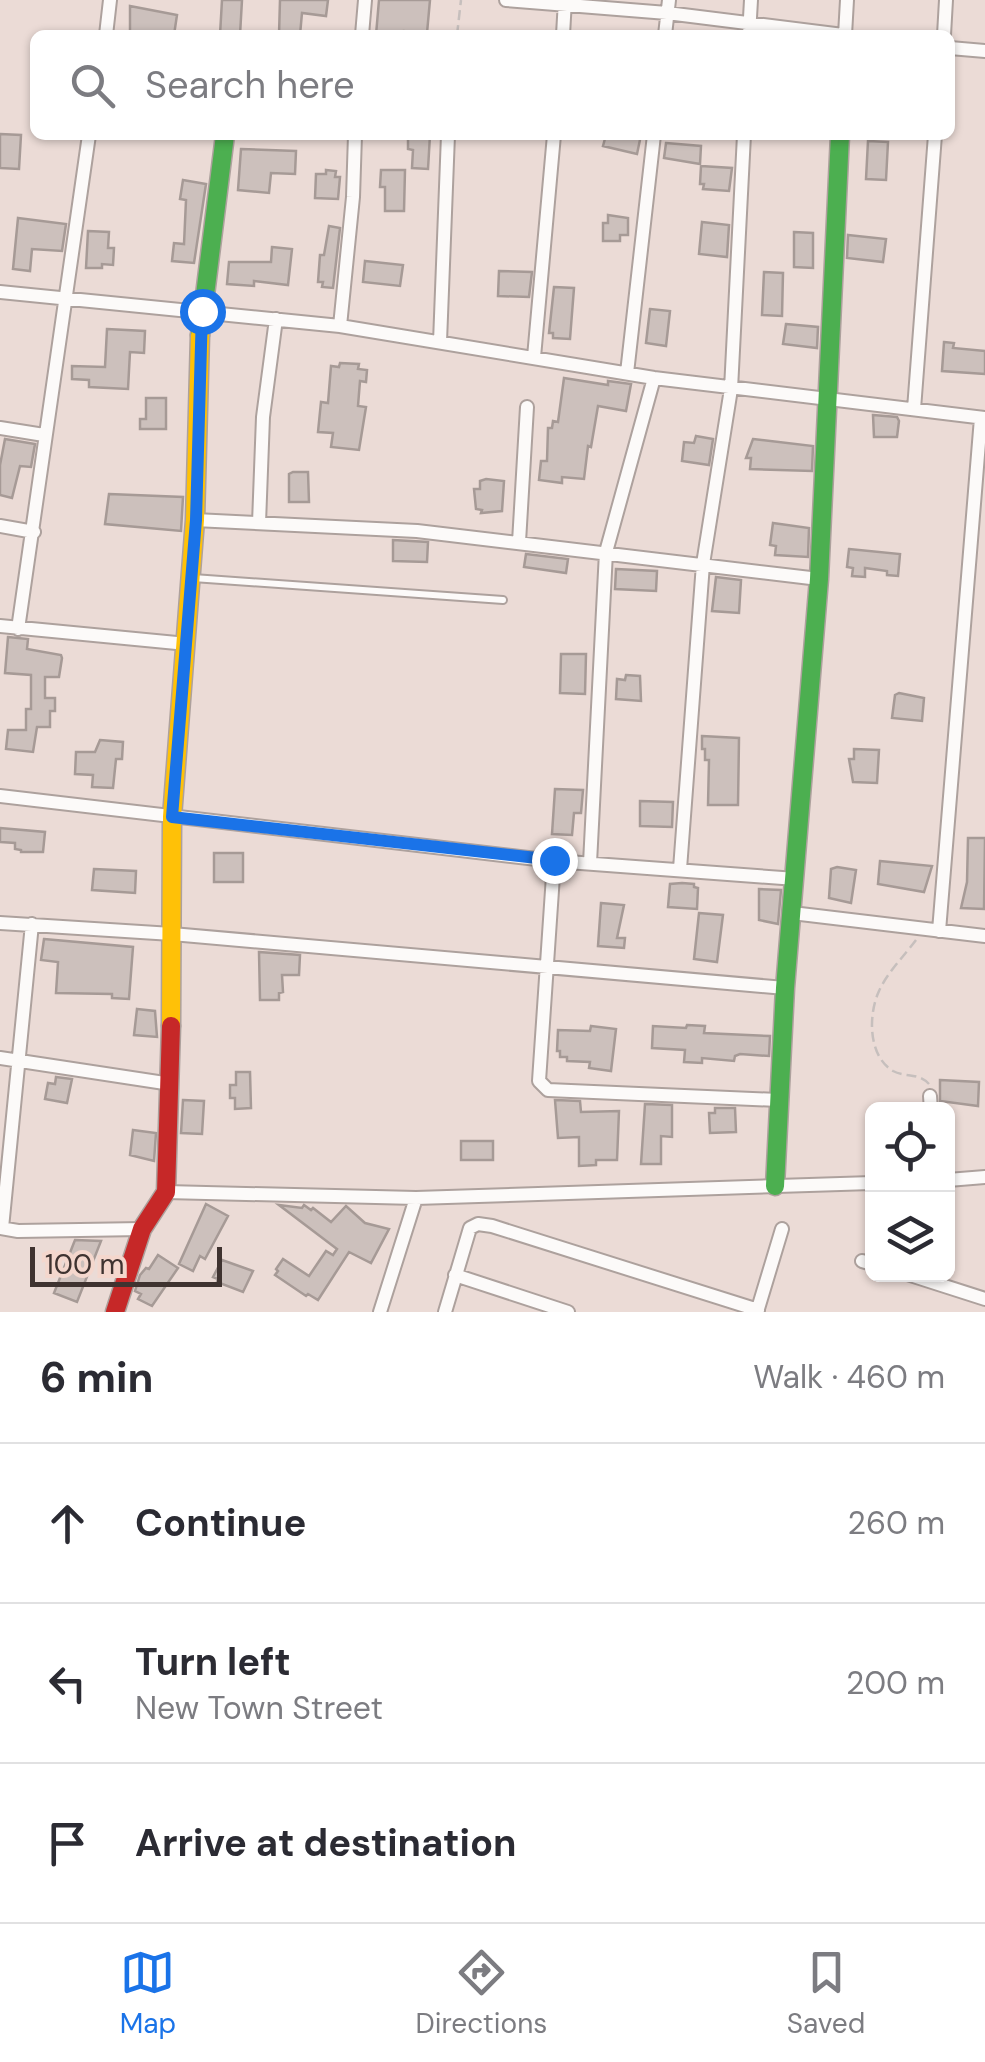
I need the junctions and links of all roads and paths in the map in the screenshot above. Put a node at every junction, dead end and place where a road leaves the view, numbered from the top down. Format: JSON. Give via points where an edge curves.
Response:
{"nodes":[{"id":1,"x":110,"y":0,"type":"edge"},
{"id":2,"x":365,"y":0,"type":"edge"},
{"id":3,"x":462,"y":0,"type":"edge"},
{"id":4,"x":506,"y":0,"type":"edge"},
{"id":5,"x":751,"y":0,"type":"edge"},
{"id":6,"x":847,"y":0,"type":"edge"},
{"id":7,"x":946,"y":0,"type":"edge"},
{"id":8,"x":565,"y":3,"type":"edge"},
{"id":9,"x":668,"y":6,"type":"edge"},
{"id":10,"x":749,"y":29,"type":"edge"},
{"id":11,"x":107,"y":30,"type":"edge"},
{"id":12,"x":362,"y":30,"type":"edge"},
{"id":13,"x":459,"y":30,"type":"edge"},
{"id":14,"x":562,"y":30,"type":"edge"},
{"id":15,"x":844,"y":30,"type":"edge"},
{"id":16,"x":944,"y":30,"type":"edge"},
{"id":17,"x":955,"y":48,"type":"edge"},
{"id":18,"x":985,"y":51,"type":"edge"},
{"id":19,"x":88,"y":140,"type":"edge"},
{"id":20,"x":224,"y":140,"type":"edge"},
{"id":21,"x":356,"y":140,"type":"edge"},
{"id":22,"x":448,"y":140,"type":"edge"},
{"id":23,"x":554,"y":140,"type":"edge"},
{"id":24,"x":653,"y":140,"type":"edge"},
{"id":25,"x":744,"y":140,"type":"edge"},
{"id":26,"x":840,"y":140,"type":"edge"},
{"id":27,"x":934,"y":140,"type":"edge"},
{"id":28,"x":0,"y":292,"type":"edge"},
{"id":29,"x":67,"y":298,"type":"junction"},
{"id":30,"x":202,"y":311,"type":"junction"},
{"id":31,"x":276,"y":319,"type":"junction"},
{"id":32,"x":340,"y":326,"type":"junction"},
{"id":33,"x":440,"y":342,"type":"junction"},
{"id":34,"x":534,"y":357,"type":"junction"},
{"id":35,"x":627,"y":373,"type":"junction"},
{"id":36,"x":654,"y":378,"type":"junction"},
{"id":37,"x":731,"y":389,"type":"junction"},
{"id":38,"x":828,"y":398,"type":"junction"},
{"id":39,"x":527,"y":406,"type":"dead end"},
{"id":40,"x":914,"y":409,"type":"junction"},
{"id":41,"x":983,"y":418,"type":"edge"},
{"id":42,"x":0,"y":428,"type":"edge"},
{"id":43,"x":44,"y":435,"type":"junction"},
{"id":44,"x":196,"y":520,"type":"junction"},
{"id":45,"x":259,"y":523,"type":"junction"},
{"id":46,"x":0,"y":526,"type":"edge"},
{"id":47,"x":34,"y":532,"type":"junction"},
{"id":48,"x":519,"y":542,"type":"junction"},
{"id":49,"x":606,"y":552,"type":"junction"},
{"id":50,"x":703,"y":564,"type":"junction"},
{"id":51,"x":191,"y":578,"type":"junction"},
{"id":52,"x":819,"y":579,"type":"junction"},
{"id":53,"x":504,"y":600,"type":"dead end"},
{"id":54,"x":0,"y":626,"type":"edge"},
{"id":55,"x":18,"y":628,"type":"junction"},
{"id":56,"x":187,"y":644,"type":"junction"},
{"id":57,"x":0,"y":796,"type":"edge"},
{"id":58,"x":172,"y":817,"type":"junction"},
{"id":59,"x":554,"y":860,"type":"junction"},
{"id":60,"x":590,"y":863,"type":"junction"},
{"id":61,"x":680,"y":869,"type":"junction"},
{"id":62,"x":796,"y":879,"type":"junction"},
{"id":63,"x":792,"y":913,"type":"junction"},
{"id":64,"x":0,"y":923,"type":"edge"},
{"id":65,"x":32,"y":924,"type":"junction"},
{"id":66,"x":923,"y":930,"type":"junction"},
{"id":67,"x":939,"y":931,"type":"junction"},
{"id":68,"x":172,"y":934,"type":"junction"},
{"id":69,"x":985,"y":936,"type":"edge"},
{"id":70,"x":547,"y":968,"type":"junction"},
{"id":71,"x":785,"y":988,"type":"junction"},
{"id":72,"x":0,"y":1058,"type":"edge"},
{"id":73,"x":17,"y":1060,"type":"junction"},
{"id":74,"x":171,"y":1084,"type":"junction"},
{"id":75,"x":778,"y":1100,"type":"junction"},
{"id":76,"x":930,"y":1102,"type":"edge"},
{"id":77,"x":985,"y":1177,"type":"edge"},
{"id":78,"x":955,"y":1179,"type":"edge"},
{"id":79,"x":865,"y":1183,"type":"edge"},
{"id":80,"x":775,"y":1186,"type":"junction"},
{"id":81,"x":166,"y":1192,"type":"junction"},
{"id":82,"x":416,"y":1198,"type":"junction"},
{"id":83,"x":1,"y":1228,"type":"edge"},
{"id":84,"x":142,"y":1229,"type":"junction"},
{"id":85,"x":782,"y":1229,"type":"dead end"},
{"id":86,"x":456,"y":1276,"type":"junction"},
{"id":87,"x":932,"y":1282,"type":"edge"},
{"id":88,"x":985,"y":1299,"type":"edge"},
{"id":89,"x":121,"y":1310,"type":"edge"},
{"id":90,"x":758,"y":1311,"type":"edge"},
{"id":91,"x":380,"y":1312,"type":"edge"},
{"id":92,"x":445,"y":1312,"type":"edge"},
{"id":93,"x":568,"y":1312,"type":"edge"}],
"edges":[{"from":1,"to":11,"type":"street"},
{"from":2,"to":12,"type":"street"},
{"from":3,"to":13,"type":"path"},
{"from":4,"to":8,"type":"street"},
{"from":5,"to":10,"type":"street"},
{"from":6,"to":15,"type":"street"},
{"from":7,"to":16,"type":"street"},
{"from":8,"to":9,"type":"street"},
{"from":8,"to":14,"type":"street"},
{"from":9,"to":10,"type":"street"},
{"from":17,"to":18,"type":"street"},
{"from":19,"to":29,"type":"street"},
{"from":20,"to":30,"type":"street"},
{"from":21,"to":32,"type":"street"},
{"from":22,"to":33,"type":"street"},
{"from":23,"to":34,"type":"street"},
{"from":24,"to":35,"type":"street"},
{"from":25,"to":37,"type":"street"},
{"from":26,"to":38,"type":"street"},
{"from":27,"to":40,"type":"street"},
{"from":28,"to":29,"type":"street"},
{"from":29,"to":30,"type":"street"},
{"from":29,"to":43,"type":"street"},
{"from":30,"to":31,"type":"street"},
{"from":30,"to":44,"type":"street"},
{"from":31,"to":32,"type":"street"},
{"from":31,"to":45,"type":"street"},
{"from":32,"to":33,"type":"street"},
{"from":33,"to":34,"type":"street"},
{"from":34,"to":35,"type":"street"},
{"from":35,"to":36,"type":"street"},
{"from":36,"to":37,"type":"street"},
{"from":36,"to":49,"type":"street"},
{"from":37,"to":38,"type":"street"},
{"from":37,"to":50,"type":"street"},
{"from":38,"to":40,"type":"street"},
{"from":38,"to":52,"type":"street"},
{"from":39,"to":48,"type":"street"},
{"from":40,"to":41,"type":"street"},
{"from":41,"to":67,"type":"street"},
{"from":42,"to":43,"type":"street"},
{"from":43,"to":47,"type":"street"},
{"from":44,"to":45,"type":"street"},
{"from":44,"to":51,"type":"street"},
{"from":45,"to":48,"type":"street"},
{"from":46,"to":47,"type":"street"},
{"from":47,"to":55,"type":"street"},
{"from":48,"to":49,"type":"street"},
{"from":49,"to":50,"type":"street"},
{"from":49,"to":60,"type":"street"},
{"from":50,"to":52,"type":"street"},
{"from":50,"to":61,"type":"street"},
{"from":51,"to":53,"type":"lane"},
{"from":51,"to":56,"type":"street"},
{"from":52,"to":62,"type":"street"},
{"from":54,"to":55,"type":"street"},
{"from":55,"to":56,"type":"street"},
{"from":56,"to":58,"type":"street"},
{"from":57,"to":58,"type":"street"},
{"from":58,"to":59,"type":"street"},
{"from":58,"to":68,"type":"street"},
{"from":59,"to":60,"type":"street"},
{"from":59,"to":70,"type":"street"},
{"from":60,"to":61,"type":"street"},
{"from":61,"to":62,"type":"street"},
{"from":62,"to":63,"type":"street"},
{"from":63,"to":66,"type":"street"},
{"from":63,"to":71,"type":"street"},
{"from":64,"to":65,"type":"street"},
{"from":65,"to":68,"type":"street"},
{"from":65,"to":73,"type":"street"},
{"from":66,"to":67,"type":"street"},
{"from":66,"to":76,"type":"path","via":[[880,987],[872,1028],[881,1060],[928,1081]]},
{"from":67,"to":69,"type":"street"},
{"from":68,"to":70,"type":"street"},
{"from":68,"to":74,"type":"street"},
{"from":70,"to":71,"type":"street"},
{"from":70,"to":75,"type":"street","via":[[539,1081],[548,1090]]},
{"from":71,"to":75,"type":"street"},
{"from":72,"to":73,"type":"street"},
{"from":73,"to":74,"type":"street"},
{"from":73,"to":83,"type":"street"},
{"from":74,"to":81,"type":"street"},
{"from":75,"to":80,"type":"street"},
{"from":77,"to":78,"type":"street"},
{"from":79,"to":80,"type":"street"},
{"from":80,"to":82,"type":"street"},
{"from":81,"to":82,"type":"street"},
{"from":81,"to":84,"type":"street"},
{"from":82,"to":91,"type":"street"},
{"from":83,"to":84,"type":"street"},
{"from":84,"to":89,"type":"street"},
{"from":85,"to":90,"type":"street"},
{"from":86,"to":90,"type":"street","via":[[470,1228],[478,1224]]},
{"from":86,"to":92,"type":"street"},
{"from":86,"to":93,"type":"street"},
{"from":87,"to":88,"type":"street"}]}
